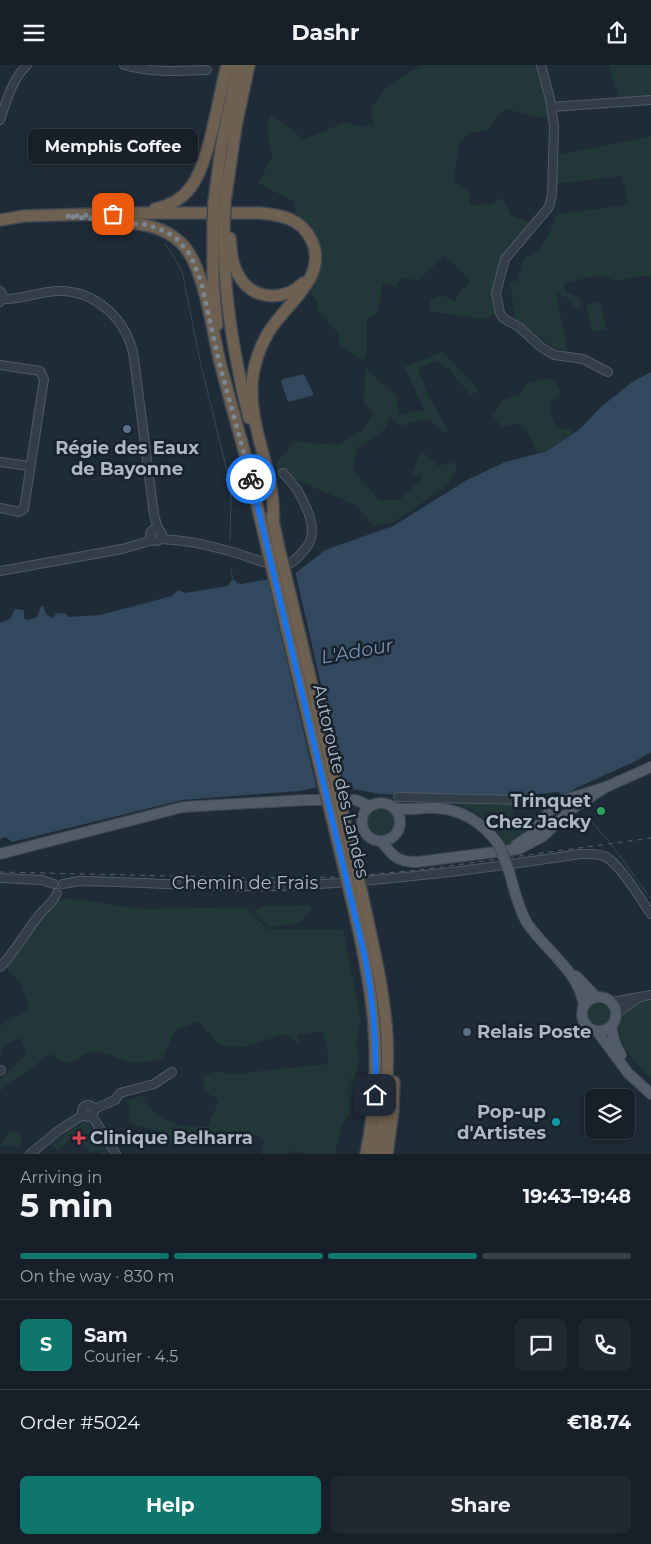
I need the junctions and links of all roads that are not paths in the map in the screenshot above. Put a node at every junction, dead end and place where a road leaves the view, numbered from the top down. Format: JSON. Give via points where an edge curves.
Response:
{"nodes":[{"id":1,"x":27,"y":65,"type":"edge"},
{"id":2,"x":124,"y":65,"type":"edge"},
{"id":3,"x":227,"y":65,"type":"edge"},
{"id":4,"x":238,"y":65,"type":"edge"},
{"id":5,"x":249,"y":65,"type":"edge"},
{"id":6,"x":541,"y":65,"type":"edge"},
{"id":7,"x":207,"y":71,"type":"dead end"},
{"id":8,"x":651,"y":100,"type":"edge"},
{"id":9,"x":551,"y":107,"type":"junction"},
{"id":10,"x":0,"y":120,"type":"edge"},
{"id":11,"x":223,"y":202,"type":"junction"},
{"id":12,"x":0,"y":211,"type":"edge"},
{"id":13,"x":129,"y":213,"type":"junction"},
{"id":14,"x":24,"y":216,"type":"junction"},
{"id":15,"x":66,"y":216,"type":"junction"},
{"id":16,"x":0,"y":220,"type":"edge"},
{"id":17,"x":222,"y":225,"type":"junction"},
{"id":18,"x":315,"y":263,"type":"junction"},
{"id":19,"x":1,"y":297,"type":"edge"},
{"id":20,"x":0,"y":365,"type":"edge"},
{"id":21,"x":608,"y":372,"type":"dead end"},
{"id":22,"x":0,"y":461,"type":"edge"},
{"id":23,"x":29,"y":467,"type":"junction"},
{"id":24,"x":249,"y":469,"type":"junction"},
{"id":25,"x":284,"y":473,"type":"dead end"},
{"id":26,"x":0,"y":508,"type":"edge"},
{"id":27,"x":273,"y":523,"type":"junction"},
{"id":28,"x":156,"y":534,"type":"junction"},
{"id":29,"x":273,"y":545,"type":"junction"},
{"id":30,"x":0,"y":571,"type":"edge"},
{"id":31,"x":651,"y":767,"type":"edge"},
{"id":32,"x":606,"y":787,"type":"junction"},
{"id":33,"x":398,"y":797,"type":"dead end"},
{"id":34,"x":516,"y":800,"type":"dead end"},
{"id":35,"x":347,"y":801,"type":"junction"},
{"id":36,"x":370,"y":806,"type":"junction"},
{"id":37,"x":394,"y":808,"type":"junction"},
{"id":38,"x":419,"y":810,"type":"junction"},
{"id":39,"x":362,"y":816,"type":"junction"},
{"id":40,"x":400,"y":824,"type":"junction"},
{"id":41,"x":392,"y":837,"type":"junction"},
{"id":42,"x":381,"y":841,"type":"junction"},
{"id":43,"x":511,"y":849,"type":"junction"},
{"id":44,"x":0,"y":854,"type":"edge"},
{"id":45,"x":410,"y":862,"type":"junction"},
{"id":46,"x":0,"y":878,"type":"edge"},
{"id":47,"x":54,"y":884,"type":"junction"},
{"id":48,"x":62,"y":885,"type":"junction"},
{"id":49,"x":57,"y":893,"type":"junction"},
{"id":50,"x":356,"y":895,"type":"junction"},
{"id":51,"x":651,"y":914,"type":"edge"},
{"id":52,"x":0,"y":967,"type":"edge"},
{"id":53,"x":569,"y":971,"type":"junction"},
{"id":54,"x":651,"y":995,"type":"edge"},
{"id":55,"x":596,"y":997,"type":"junction"},
{"id":56,"x":640,"y":997,"type":"junction"},
{"id":57,"x":612,"y":1002,"type":"junction"},
{"id":58,"x":584,"y":1006,"type":"junction"},
{"id":59,"x":384,"y":1007,"type":"junction"},
{"id":60,"x":617,"y":1013,"type":"junction"},
{"id":61,"x":611,"y":1027,"type":"junction"},
{"id":62,"x":597,"y":1031,"type":"junction"},
{"id":63,"x":172,"y":1072,"type":"dead end"},
{"id":64,"x":651,"y":1086,"type":"edge"},
{"id":65,"x":651,"y":1094,"type":"edge"},
{"id":66,"x":93,"y":1113,"type":"junction"},
{"id":67,"x":83,"y":1115,"type":"junction"},
{"id":68,"x":30,"y":1154,"type":"edge"},
{"id":69,"x":116,"y":1154,"type":"edge"},
{"id":70,"x":366,"y":1154,"type":"edge"},
{"id":71,"x":377,"y":1154,"type":"edge"},
{"id":72,"x":387,"y":1154,"type":"edge"}],
"edges":[{"from":1,"to":10,"type":"street","via":[[13,83]]},
{"from":2,"to":7,"type":"street","via":[[158,72]]},
{"from":3,"to":13,"type":"highway","via":[[204,157],[194,183],[172,203]]},
{"from":4,"to":11,"type":"highway","name":"Autoroute des Landes","via":[[224,132]]},
{"from":5,"to":11,"type":"highway","name":"Autoroute des Landes"},
{"from":6,"to":9,"type":"street"},
{"from":8,"to":9,"type":"street"},
{"from":9,"to":21,"type":"street","via":[[554,135],[549,207],[505,259],[496,293],[500,313],[554,355],[583,359]]},
{"from":11,"to":17,"type":"highway","name":"Autoroute des Landes","bridge":true},
{"from":12,"to":14,"type":"highway"},
{"from":13,"to":15,"type":"highway"},
{"from":13,"to":18,"type":"highway","via":[[280,215],[298,222],[307,233],[315,247]]},
{"from":14,"to":15,"type":"highway"},
{"from":14,"to":16,"type":"highway"},
{"from":15,"to":24,"type":"highway","via":[[148,225],[175,237],[190,254],[201,281],[220,366]]},
{"from":17,"to":18,"type":"highway","via":[[236,271],[257,293],[272,296],[290,293],[302,284]]},
{"from":17,"to":24,"type":"highway","name":"Autoroute des Landes","via":[[213,282],[217,323]]},
{"from":17,"to":27,"type":"highway","name":"Autoroute des Landes","via":[[231,337]]},
{"from":18,"to":27,"type":"highway","via":[[307,285],[268,334],[254,368],[254,408],[274,505]]},
{"from":19,"to":28,"type":"street","via":[[12,299],[55,291],[76,293],[108,310],[124,327],[134,357]]},
{"from":20,"to":23,"type":"street","via":[[40,371],[44,379]]},
{"from":22,"to":23,"type":"street"},
{"from":23,"to":26,"type":"street","via":[[24,509],[19,512]]},
{"from":24,"to":29,"type":"highway","name":"Autoroute des Landes"},
{"from":25,"to":28,"type":"street","via":[[294,486],[311,523],[312,536],[308,546],[293,562],[284,565],[262,561]]},
{"from":27,"to":29,"type":"highway","name":"Autoroute des Landes"},
{"from":28,"to":30,"type":"street","via":[[139,545]]},
{"from":29,"to":50,"type":"highway","name":"Autoroute des Landes","bridge":true},
{"from":31,"to":32,"type":"main road"},
{"from":32,"to":43,"type":"main road","via":[[572,809],[542,837],[519,849]]},
{"from":32,"to":43,"type":"main road","via":[[561,801],[552,807],[531,835]]},
{"from":33,"to":34,"type":"street"},
{"from":35,"to":36,"type":"main road","via":[[356,800]]},
{"from":35,"to":39,"type":"main road"},
{"from":35,"to":44,"type":"main road","via":[[183,807]]},
{"from":36,"to":37,"type":"main road","via":[[380,803]]},
{"from":36,"to":39,"type":"main road"},
{"from":37,"to":38,"type":"main road"},
{"from":37,"to":40,"type":"main road"},
{"from":38,"to":40,"type":"main road"},
{"from":38,"to":53,"type":"main road","bridge":true,"via":[[436,808],[461,813],[483,827],[498,845],[526,920]]},
{"from":39,"to":42,"type":"main road","via":[[365,833],[369,838]]},
{"from":40,"to":41,"type":"main road"},
{"from":41,"to":42,"type":"main road"},
{"from":41,"to":45,"type":"main road","via":[[398,852]]},
{"from":42,"to":45,"type":"main road","via":[[396,857]]},
{"from":43,"to":45,"type":"main road"},
{"from":46,"to":47,"type":"street","name":"Chemin de Frais","via":[[42,880]]},
{"from":47,"to":48,"type":"street","name":"Chemin de Frais","via":[[59,882]]},
{"from":47,"to":49,"type":"street"},
{"from":48,"to":49,"type":"street","via":[[62,890]]},
{"from":48,"to":51,"type":"street","name":"Chemin de Frais","via":[[79,881],[282,886],[424,876],[580,854],[601,854],[610,858]]},
{"from":49,"to":52,"type":"street"},
{"from":50,"to":59,"type":"highway","name":"Autoroute des Landes","via":[[375,955]]},
{"from":50,"to":70,"type":"highway","name":"Autoroute des Landes","via":[[376,1044],[375,1095]]},
{"from":53,"to":55,"type":"main road"},
{"from":53,"to":58,"type":"main road","via":[[579,987]]},
{"from":54,"to":56,"type":"street"},
{"from":55,"to":57,"type":"main road"},
{"from":55,"to":58,"type":"main road"},
{"from":56,"to":57,"type":"street"},
{"from":56,"to":60,"type":"street"},
{"from":57,"to":60,"type":"main road"},
{"from":58,"to":62,"type":"main road","via":[[584,1021]]},
{"from":59,"to":71,"type":"highway","name":"Autoroute des Landes","via":[[386,1084]]},
{"from":59,"to":72,"type":"highway","via":[[392,1027],[394,1069]]},
{"from":60,"to":61,"type":"main road"},
{"from":61,"to":62,"type":"main road"},
{"from":61,"to":64,"type":"main road","via":[[620,1053]]},
{"from":62,"to":65,"type":"main road","via":[[628,1073]]},
{"from":63,"to":66,"type":"street","via":[[154,1084],[120,1093],[115,1101]]},
{"from":66,"to":67,"type":"street","via":[[88,1117]]},
{"from":66,"to":67,"type":"street","via":[[90,1105],[82,1103]]},
{"from":66,"to":69,"type":"street"},
{"from":67,"to":68,"type":"street"}]}
